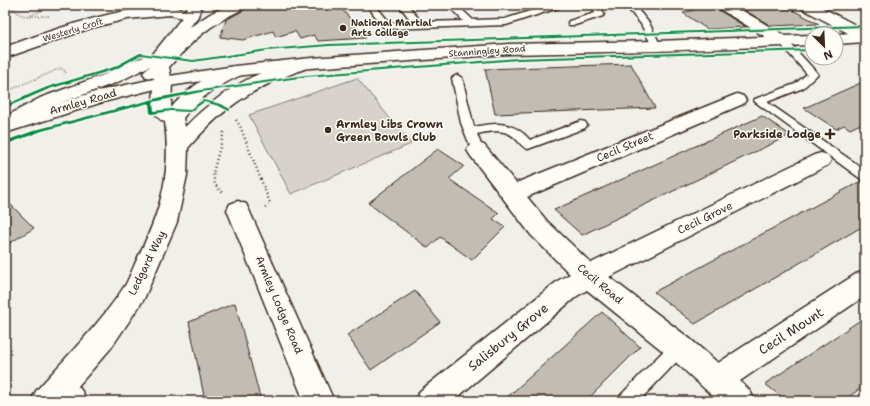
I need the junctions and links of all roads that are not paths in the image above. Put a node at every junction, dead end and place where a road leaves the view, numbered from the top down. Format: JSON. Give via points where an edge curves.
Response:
{"nodes":[{"id":1,"x":240,"y":5,"type":"edge"},
{"id":2,"x":371,"y":5,"type":"edge"},
{"id":3,"x":403,"y":5,"type":"edge"},
{"id":4,"x":452,"y":5,"type":"edge"},
{"id":5,"x":558,"y":5,"type":"edge"},
{"id":6,"x":596,"y":5,"type":"edge"},
{"id":7,"x":629,"y":5,"type":"edge"},
{"id":8,"x":723,"y":5,"type":"edge"},
{"id":9,"x":806,"y":5,"type":"edge"},
{"id":10,"x":197,"y":15,"type":"edge"},
{"id":11,"x":470,"y":23,"type":"junction"},
{"id":12,"x":572,"y":23,"type":"dead end"},
{"id":13,"x":419,"y":25,"type":"junction"},
{"id":14,"x":865,"y":36,"type":"edge"},
{"id":15,"x":844,"y":37,"type":"edge"},
{"id":16,"x":804,"y":40,"type":"edge"},
{"id":17,"x":783,"y":41,"type":"junction"},
{"id":18,"x":656,"y":46,"type":"junction"},
{"id":19,"x":5,"y":53,"type":"edge"},
{"id":20,"x":298,"y":65,"type":"junction"},
{"id":21,"x":161,"y":69,"type":"junction"},
{"id":22,"x":235,"y":71,"type":"junction"},
{"id":23,"x":457,"y":78,"type":"dead end"},
{"id":24,"x":737,"y":100,"type":"dead end"},
{"id":25,"x":174,"y":118,"type":"junction"},
{"id":26,"x":5,"y":126,"type":"edge"},
{"id":27,"x":580,"y":126,"type":"dead end"},
{"id":28,"x":474,"y":141,"type":"junction"},
{"id":29,"x":178,"y":146,"type":"junction"},
{"id":30,"x":821,"y":160,"type":"dead end"},
{"id":31,"x":865,"y":176,"type":"edge"},
{"id":32,"x":512,"y":194,"type":"junction"},
{"id":33,"x":242,"y":218,"type":"road end"},
{"id":34,"x":588,"y":276,"type":"junction"},
{"id":35,"x":865,"y":282,"type":"edge"},
{"id":36,"x":679,"y":347,"type":"junction"},
{"id":37,"x":717,"y":380,"type":"junction"},
{"id":38,"x":59,"y":397,"type":"edge"},
{"id":39,"x":319,"y":401,"type":"edge"},
{"id":40,"x":430,"y":401,"type":"edge"},
{"id":41,"x":627,"y":401,"type":"edge"},
{"id":42,"x":740,"y":401,"type":"edge"}],
"edges":[{"from":1,"to":10,"type":"street"},
{"from":2,"to":13,"type":"lane","via":[[387,26]]},
{"from":3,"to":13,"type":"lane"},
{"from":4,"to":11,"type":"lane"},
{"from":5,"to":11,"type":"lane","via":[[506,22]]},
{"from":6,"to":12,"type":"lane","via":[[600,14]]},
{"from":7,"to":18,"type":"lane","via":[[645,23]]},
{"from":8,"to":17,"type":"street"},
{"from":9,"to":14,"type":"street"},
{"from":10,"to":19,"type":"street","name":"Westerly Croft","via":[[171,11],[114,18],[69,30]]},
{"from":10,"to":21,"type":"street","via":[[181,44]]},
{"from":11,"to":13,"type":"lane"},
{"from":14,"to":15,"type":"street"},
{"from":16,"to":17,"type":"street","name":"Stanningley Road"},
{"from":17,"to":18,"type":"street","name":"Stanningley Road"},
{"from":17,"to":31,"type":"lane","via":[[813,74],[799,86],[759,101]]},
{"from":18,"to":20,"type":"street","name":"Stanningley Road","via":[[509,49]]},
{"from":20,"to":22,"type":"street","name":"Stanningley Road"},
{"from":20,"to":29,"type":"street","via":[[253,83],[200,123]]},
{"from":21,"to":22,"type":"street","name":"Stanningley Road"},
{"from":21,"to":25,"type":"street","via":[[162,110]]},
{"from":21,"to":26,"type":"street","name":"Armley Road","via":[[119,92]]},
{"from":21,"to":26,"type":"street","via":[[138,65],[112,78],[46,102]]},
{"from":22,"to":25,"type":"street","via":[[218,79],[194,96]]},
{"from":23,"to":28,"type":"lane"},
{"from":24,"to":32,"type":"street","name":"Cecil Street"},
{"from":25,"to":29,"type":"street","name":"Ledgard Way"},
{"from":27,"to":28,"type":"lane","via":[[528,145],[514,131],[503,128],[493,128]]},
{"from":28,"to":32,"type":"street","name":"Cecil Road"},
{"from":29,"to":38,"type":"street","name":"Ledgard Way","via":[[176,175],[166,222],[135,291]]},
{"from":30,"to":34,"type":"street","name":"Cecil Grove"},
{"from":32,"to":34,"type":"street","name":"Cecil Road","via":[[539,228]]},
{"from":33,"to":39,"type":"street","name":"Armley Lodge Road"},
{"from":34,"to":36,"type":"street","name":"Cecil Road"},
{"from":34,"to":40,"type":"street","name":"Salisbury Grove","via":[[568,288]]},
{"from":35,"to":37,"type":"street","name":"Cecil Mount"},
{"from":36,"to":37,"type":"street","name":"Cecil Road"},
{"from":36,"to":41,"type":"lane"},
{"from":37,"to":42,"type":"street","name":"Cecil Road"}]}
